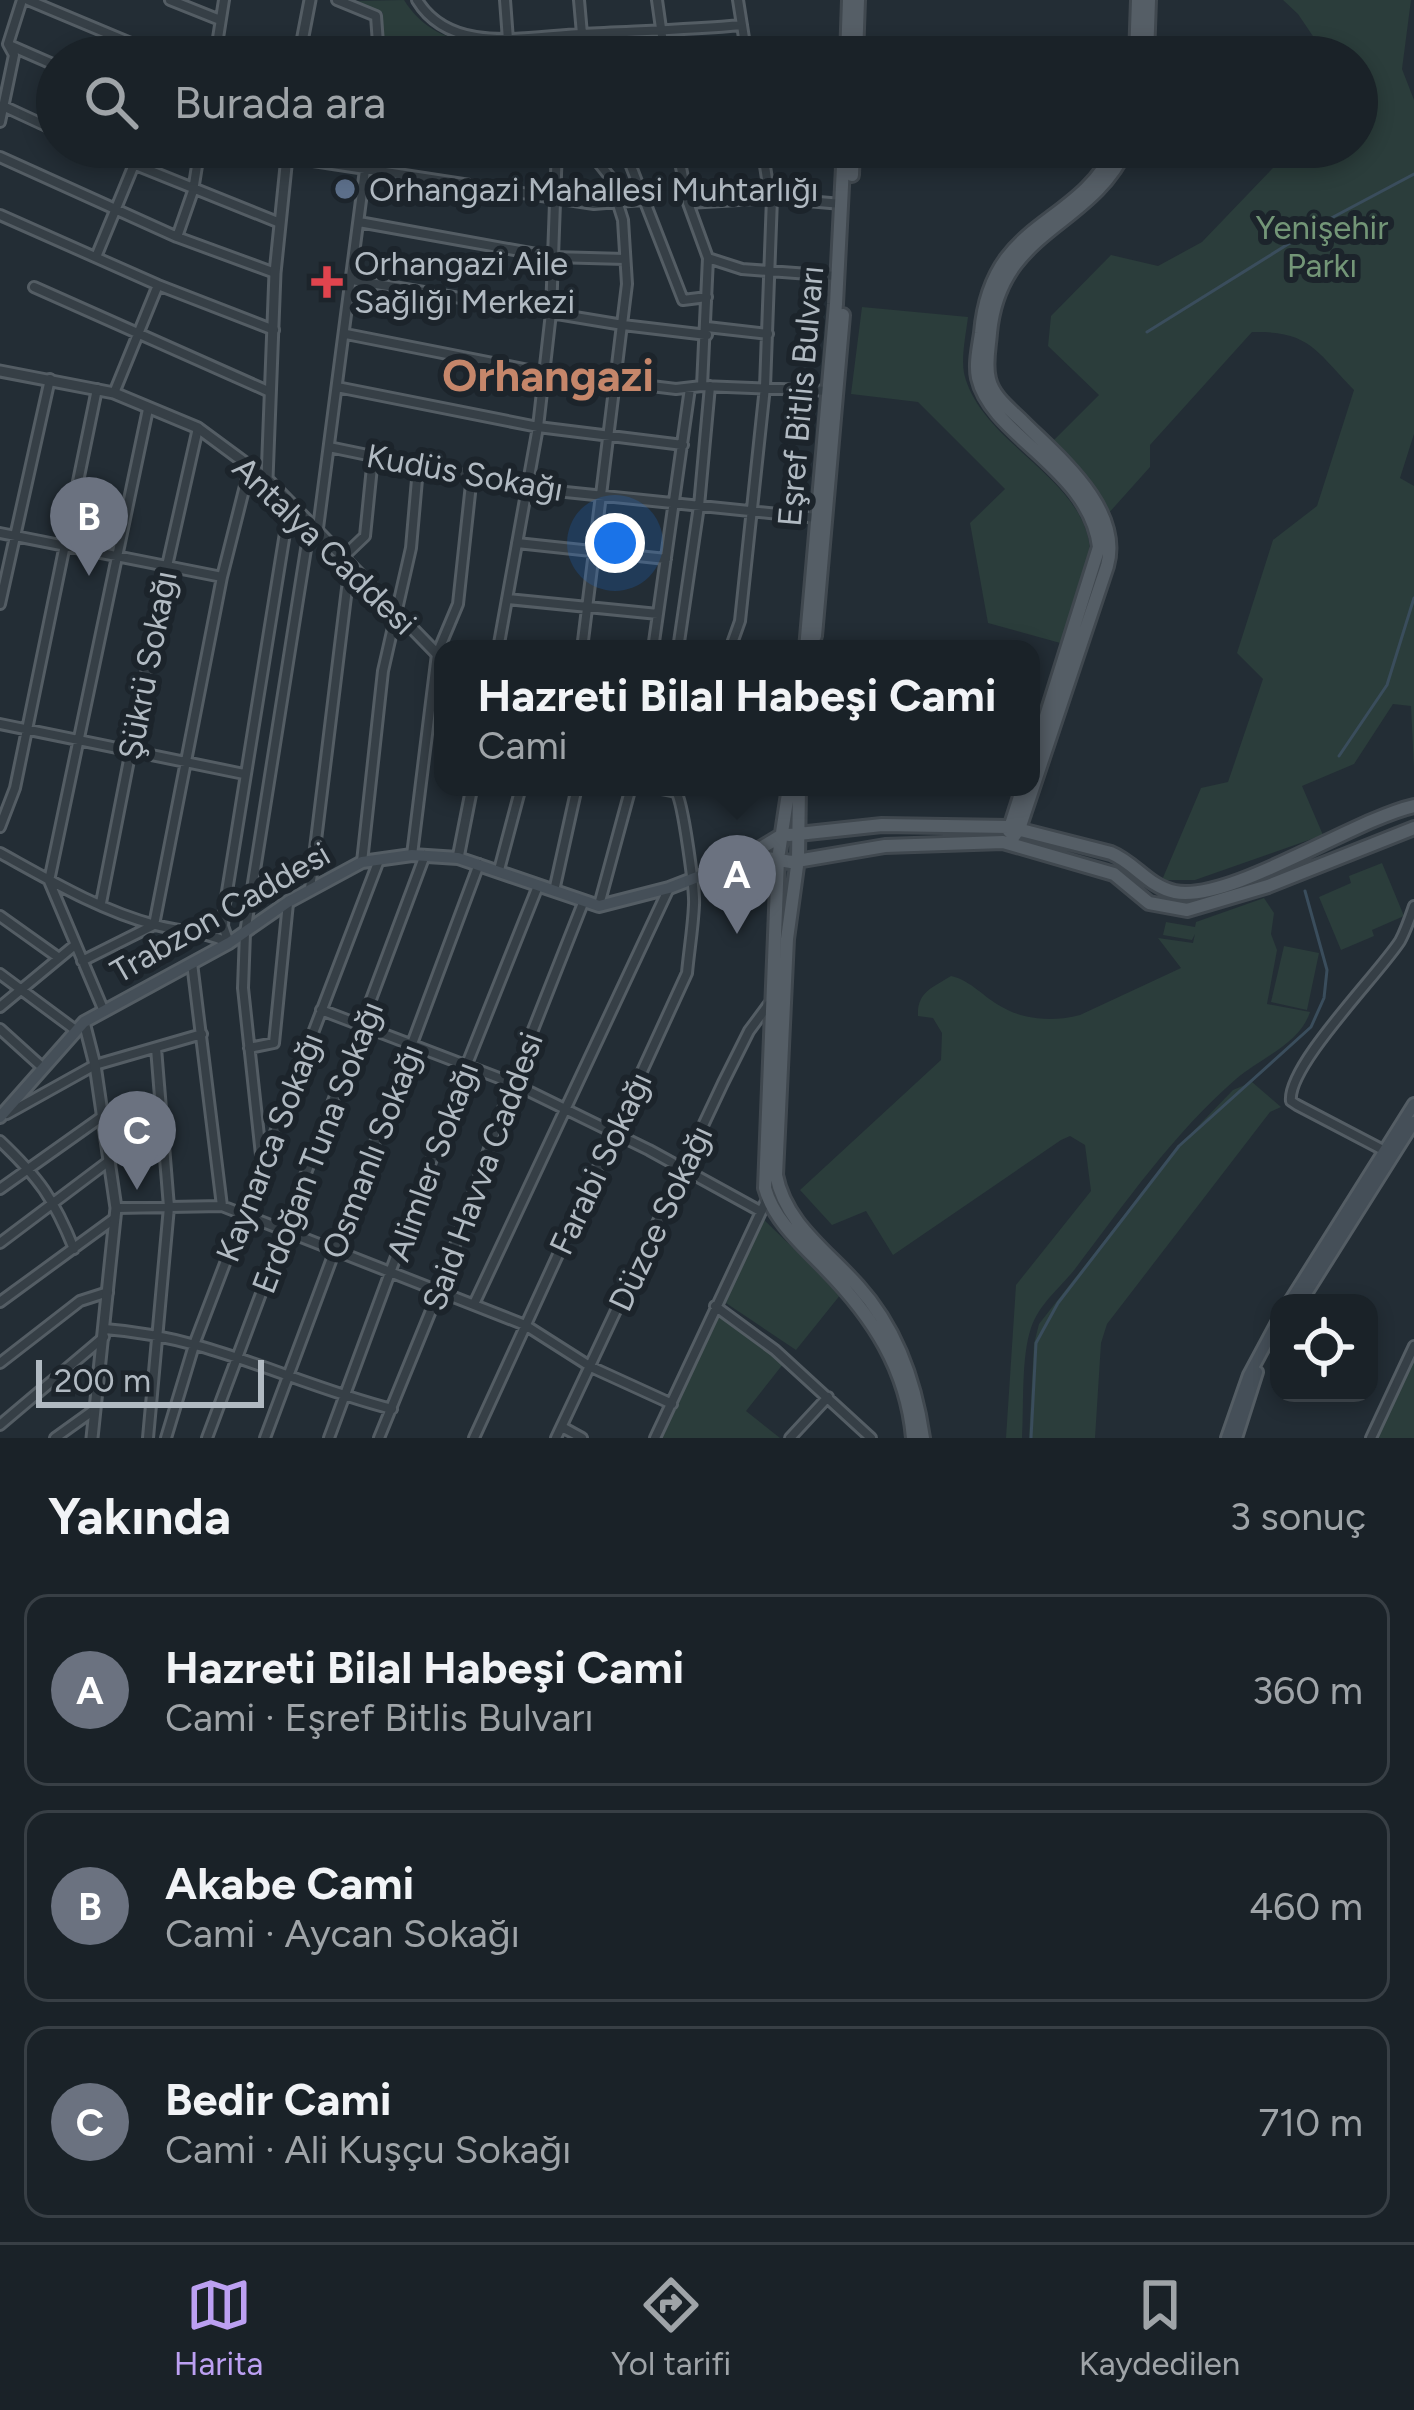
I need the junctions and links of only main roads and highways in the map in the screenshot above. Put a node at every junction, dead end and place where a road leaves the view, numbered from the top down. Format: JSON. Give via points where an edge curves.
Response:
{"nodes":[{"id":1,"x":849,"y":0,"type":"edge"},
{"id":2,"x":858,"y":0,"type":"edge"},
{"id":3,"x":1138,"y":0,"type":"edge"},
{"id":4,"x":1149,"y":0,"type":"edge"},
{"id":5,"x":1143,"y":20,"type":"junction"},
{"id":6,"x":848,"y":36,"type":"edge"},
{"id":7,"x":857,"y":36,"type":"edge"},
{"id":8,"x":1140,"y":36,"type":"edge"},
{"id":9,"x":1145,"y":36,"type":"edge"},
{"id":10,"x":847,"y":168,"type":"edge"},
{"id":11,"x":848,"y":168,"type":"edge"},
{"id":12,"x":1106,"y":168,"type":"edge"},
{"id":13,"x":1111,"y":168,"type":"edge"},
{"id":14,"x":833,"y":392,"type":"junction"},
{"id":15,"x":810,"y":640,"type":"edge"},
{"id":16,"x":811,"y":640,"type":"edge"},
{"id":17,"x":1040,"y":735,"type":"edge"},
{"id":18,"x":1040,"y":769,"type":"edge"},
{"id":19,"x":787,"y":796,"type":"edge"},
{"id":20,"x":799,"y":796,"type":"edge"},
{"id":21,"x":1021,"y":796,"type":"edge"},
{"id":22,"x":1031,"y":796,"type":"edge"},
{"id":23,"x":1028,"y":805,"type":"junction"},
{"id":24,"x":1414,"y":806,"type":"edge"},
{"id":25,"x":796,"y":817,"type":"junction"},
{"id":26,"x":1014,"y":828,"type":"junction"},
{"id":27,"x":1414,"y":828,"type":"edge"},
{"id":28,"x":822,"y":833,"type":"junction"},
{"id":29,"x":1049,"y":836,"type":"junction"},
{"id":30,"x":779,"y":837,"type":"junction"},
{"id":31,"x":797,"y":837,"type":"junction"},
{"id":32,"x":1009,"y":843,"type":"junction"},
{"id":33,"x":778,"y":859,"type":"junction"},
{"id":34,"x":798,"y":859,"type":"junction"},
{"id":35,"x":731,"y":863,"type":"junction"},
{"id":36,"x":778,"y":881,"type":"junction"},
{"id":37,"x":777,"y":1002,"type":"junction"},
{"id":38,"x":1414,"y":1104,"type":"edge"},
{"id":39,"x":0,"y":1117,"type":"edge"},
{"id":40,"x":1414,"y":1122,"type":"edge"},
{"id":41,"x":1389,"y":1153,"type":"junction"},
{"id":42,"x":1295,"y":1294,"type":"edge"},
{"id":43,"x":1305,"y":1294,"type":"edge"},
{"id":44,"x":1270,"y":1336,"type":"edge"},
{"id":45,"x":1270,"y":1349,"type":"edge"},
{"id":46,"x":913,"y":1438,"type":"edge"},
{"id":47,"x":923,"y":1438,"type":"edge"},
{"id":48,"x":1232,"y":1438,"type":"edge"}],
"edges":[{"from":1,"to":6,"type":"main road"},
{"from":2,"to":7,"type":"main road"},
{"from":3,"to":5,"type":"main road"},
{"from":4,"to":5,"type":"main road"},
{"from":5,"to":8,"type":"main road"},
{"from":5,"to":9,"type":"main road"},
{"from":10,"to":14,"type":"main road","name":"Eşref Bitlis Bulvarı"},
{"from":11,"to":14,"type":"main road","name":"Eşref Bitlis Bulvarı"},
{"from":12,"to":17,"type":"main road","via":[[1006,256],[983,305],[982,390],[1072,484],[1099,547]]},
{"from":13,"to":18,"type":"main road","via":[[1103,185],[1015,262],[992,313],[992,388],[1084,485],[1110,546]]},
{"from":14,"to":15,"type":"main road","name":"Eşref Bitlis Bulvarı"},
{"from":14,"to":16,"type":"main road","name":"Eşref Bitlis Bulvarı"},
{"from":19,"to":30,"type":"main road"},
{"from":20,"to":25,"type":"main road"},
{"from":21,"to":26,"type":"main road"},
{"from":22,"to":23,"type":"main road"},
{"from":23,"to":26,"type":"main road"},
{"from":23,"to":29,"type":"main road"},
{"from":24,"to":29,"type":"main road","via":[[1183,894],[1155,885],[1124,859]]},
{"from":25,"to":28,"type":"main road"},
{"from":25,"to":31,"type":"main road"},
{"from":26,"to":28,"type":"main road","via":[[882,825]]},
{"from":26,"to":29,"type":"main road"},
{"from":26,"to":32,"type":"main road"},
{"from":27,"to":32,"type":"main road","via":[[1187,910],[1149,903],[1114,874]]},
{"from":28,"to":31,"type":"main road"},
{"from":30,"to":31,"type":"main road"},
{"from":30,"to":33,"type":"main road"},
{"from":30,"to":35,"type":"main road","name":"Trabzon Caddesi"},
{"from":31,"to":34,"type":"main road"},
{"from":32,"to":34,"type":"main road","via":[[885,846]]},
{"from":33,"to":34,"type":"main road"},
{"from":33,"to":35,"type":"main road"},
{"from":33,"to":36,"type":"main road"},
{"from":34,"to":37,"type":"main road"},
{"from":35,"to":36,"type":"main road","via":[[758,863]]},
{"from":35,"to":39,"type":"main road","name":"Trabzon Caddesi","via":[[599,906],[458,858],[362,862],[103,1009]]},
{"from":36,"to":37,"type":"main road"},
{"from":37,"to":46,"type":"main road","via":[[768,1197],[874,1322],[896,1364]]},
{"from":37,"to":47,"type":"main road","via":[[778,1186],[799,1225],[886,1324]]},
{"from":38,"to":41,"type":"main road"},
{"from":40,"to":41,"type":"main road"},
{"from":41,"to":42,"type":"main road"},
{"from":41,"to":43,"type":"main road"},
{"from":44,"to":48,"type":"main road","via":[[1249,1375]]},
{"from":45,"to":48,"type":"main road"}]}
